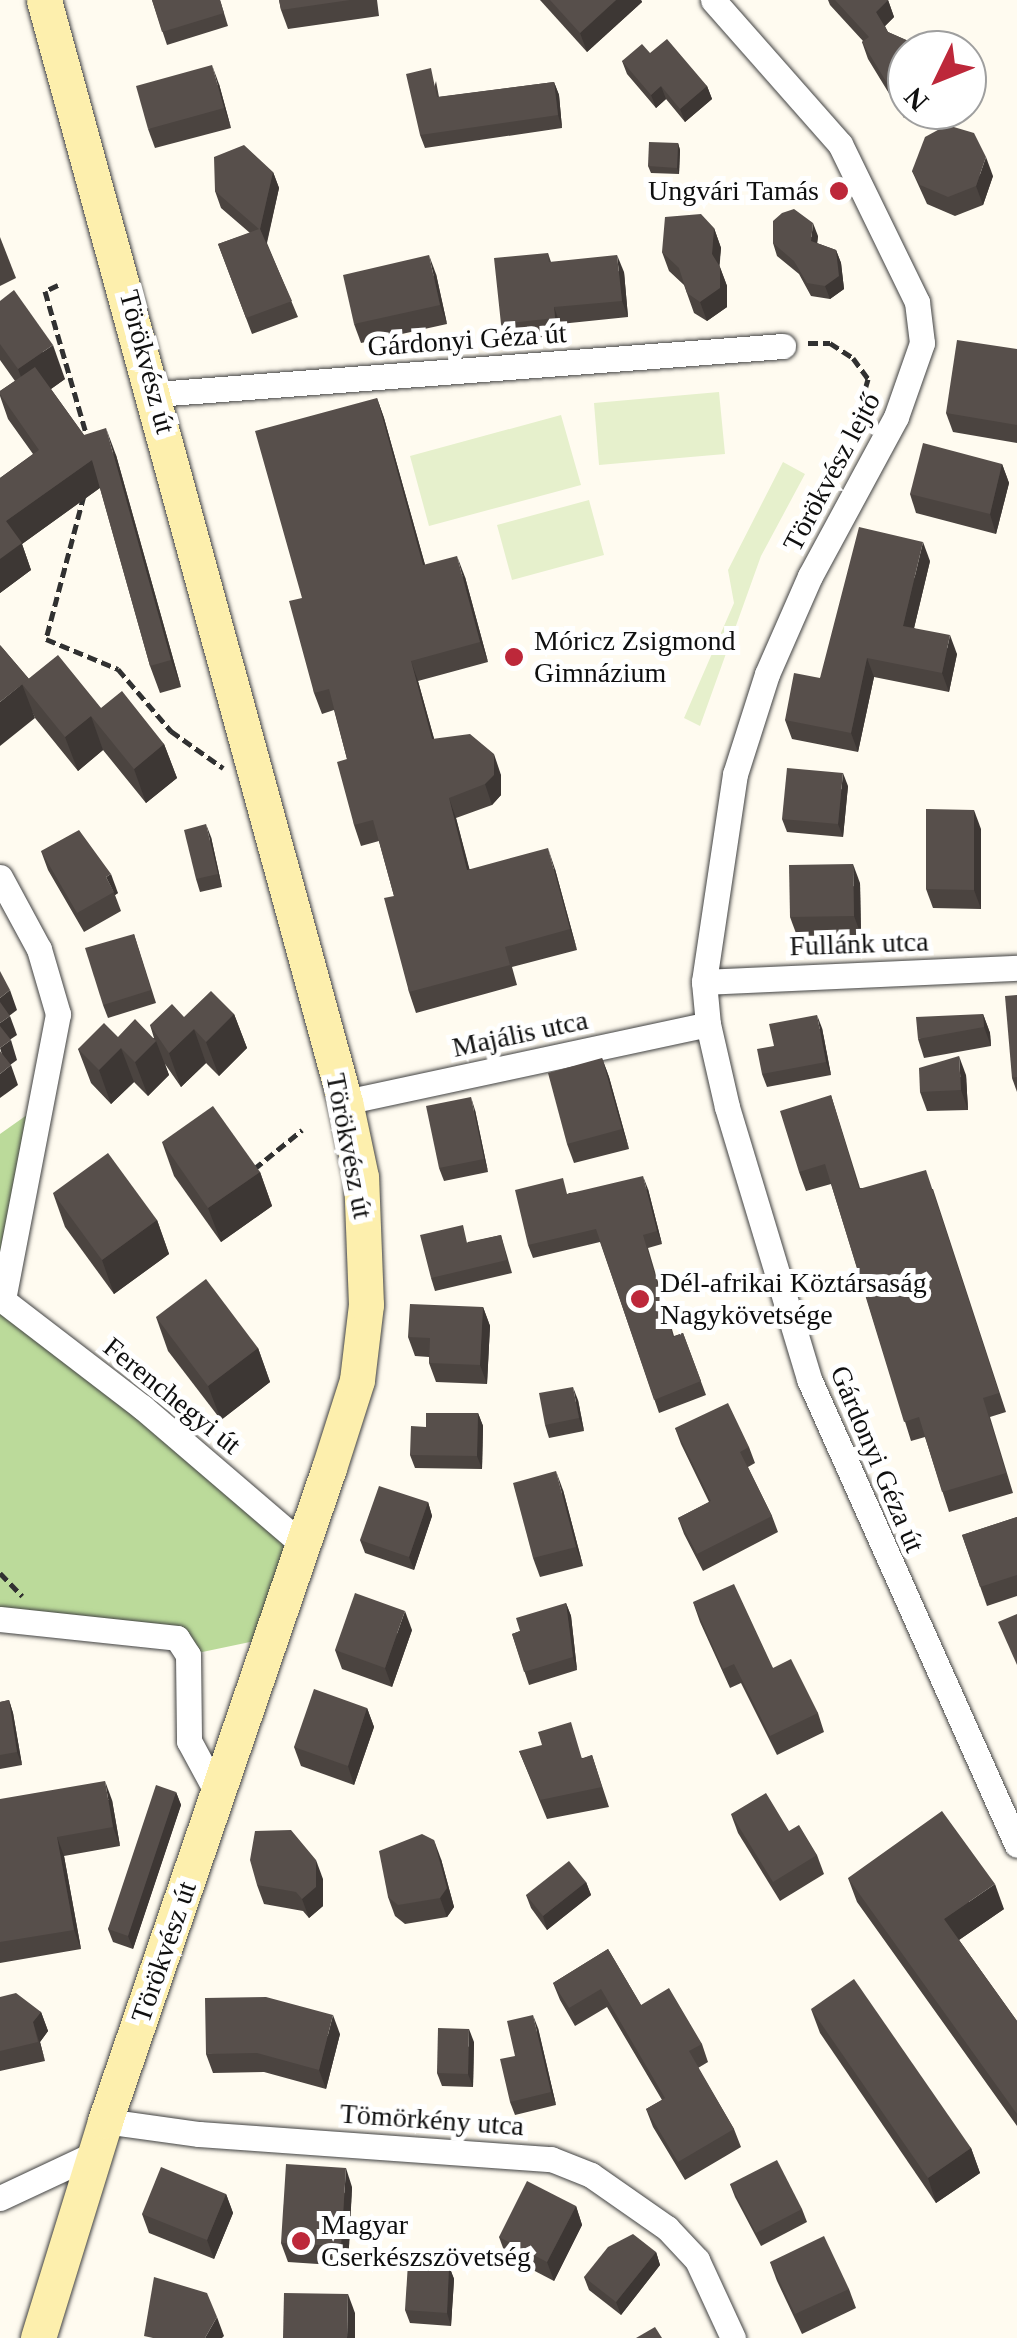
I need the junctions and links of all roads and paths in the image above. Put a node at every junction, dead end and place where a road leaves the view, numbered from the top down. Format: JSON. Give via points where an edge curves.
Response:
{"nodes":[{"id":1,"x":44,"y":0,"type":"edge"},
{"id":2,"x":713,"y":0,"type":"edge"},
{"id":3,"x":58,"y":285,"type":"dead end"},
{"id":4,"x":783,"y":346,"type":"joint"},
{"id":5,"x":156,"y":394,"type":"junction"},
{"id":6,"x":896,"y":417,"type":"junction"},
{"id":7,"x":90,"y":450,"type":"edge"},
{"id":8,"x":85,"y":485,"type":"edge"},
{"id":9,"x":237,"y":780,"type":"dead end"},
{"id":10,"x":0,"y":878,"type":"edge"},
{"id":11,"x":1017,"y":968,"type":"edge"},
{"id":12,"x":704,"y":982,"type":"junction"},
{"id":13,"x":708,"y":1024,"type":"junction"},
{"id":14,"x":344,"y":1102,"type":"junction"},
{"id":15,"x":302,"y":1130,"type":"dead end"},
{"id":16,"x":249,"y":1173,"type":"edge"},
{"id":17,"x":2,"y":1299,"type":"edge"},
{"id":18,"x":303,"y":1545,"type":"junction"},
{"id":19,"x":0,"y":1619,"type":"edge"},
{"id":20,"x":216,"y":1793,"type":"junction"},
{"id":21,"x":1017,"y":1844,"type":"edge"},
{"id":22,"x":100,"y":2137,"type":"junction"},
{"id":23,"x":0,"y":2198,"type":"edge"},
{"id":24,"x":38,"y":2338,"type":"edge"},
{"id":25,"x":734,"y":2338,"type":"edge"}],
"edges":[{"from":1,"to":5,"type":"street","name":"Törökvész út"},
{"from":2,"to":6,"type":"street","name":"Törökvész lejtő","via":[[840,144],[877,208],[918,302],[914,379]]},
{"from":3,"to":7,"type":"path","via":[[44,291]]},
{"from":4,"to":5,"type":"street","name":"Gárdonyi Géza út"},
{"from":4,"to":6,"type":"path","via":[[841,348],[868,379],[862,400]]},
{"from":5,"to":14,"type":"street","name":"Törökvész út"},
{"from":6,"to":12,"type":"street","name":"Törökvész lejtő","via":[[810,576],[767,674],[736,774]]},
{"from":8,"to":9,"type":"path","via":[[46,639],[118,670],[172,731]]},
{"from":10,"to":17,"type":"street","via":[[39,949],[58,1014]]},
{"from":11,"to":12,"type":"street","name":"Fullánk utca"},
{"from":12,"to":13,"type":"street","name":"Törökvész lejtő"},
{"from":13,"to":14,"type":"street","name":"Majális utca"},
{"from":13,"to":21,"type":"street","name":"Gárdonyi Géza út","via":[[726,1107],[809,1379]]},
{"from":14,"to":18,"type":"street","name":"Törökvész út","via":[[361,1177],[366,1305],[356,1380]]},
{"from":15,"to":16,"type":"path"},
{"from":17,"to":18,"type":"street","name":"Ferenchegyi út"},
{"from":18,"to":20,"type":"street","name":"Törökvész út"},
{"from":19,"to":20,"type":"street","via":[[177,1638],[188,1655],[188,1741]]},
{"from":20,"to":22,"type":"street","name":"Törökvész út"},
{"from":22,"to":23,"type":"street"},
{"from":22,"to":24,"type":"street","name":"Törökvész út"},
{"from":22,"to":25,"type":"street","name":"Tömörkény utca","via":[[200,2134],[551,2159],[591,2174],[667,2228],[697,2260]]}]}
